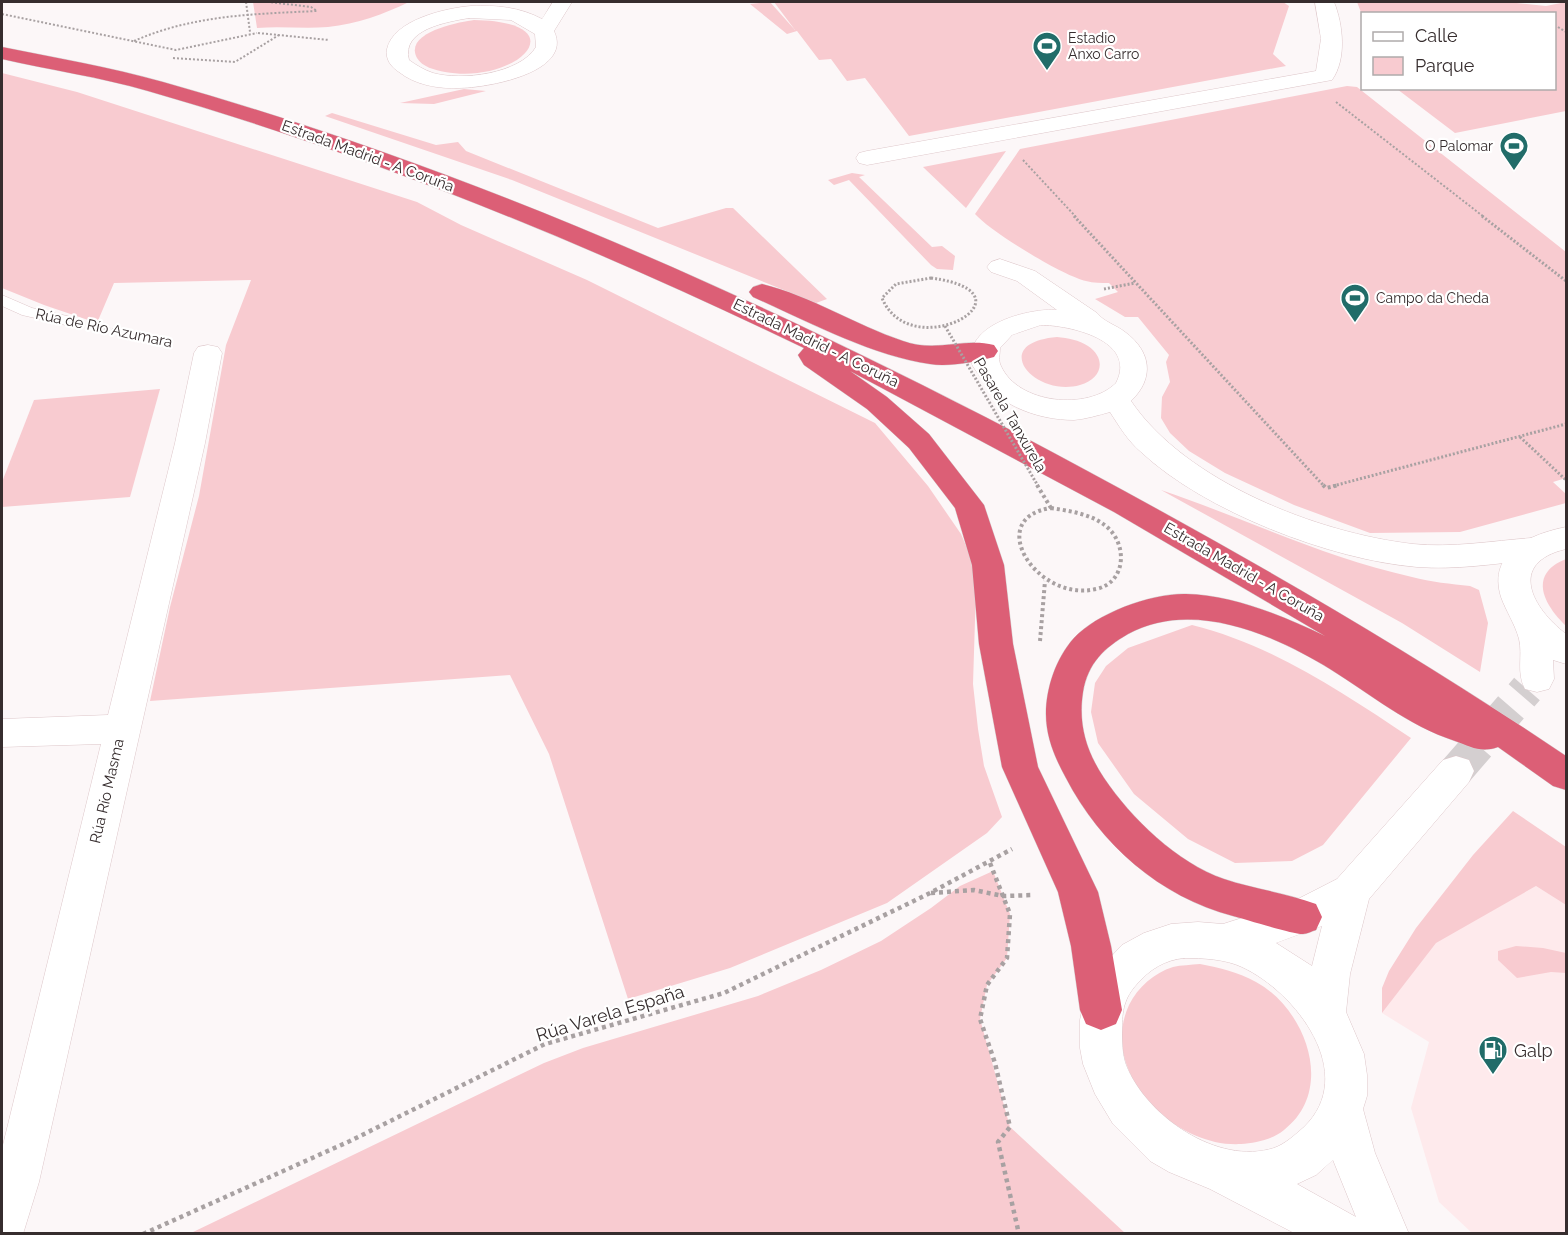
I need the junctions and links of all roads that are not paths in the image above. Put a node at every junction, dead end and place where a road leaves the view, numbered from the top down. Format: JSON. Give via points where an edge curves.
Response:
{"nodes":[{"id":1,"x":458,"y":2,"type":"edge"},
{"id":2,"x":562,"y":2,"type":"edge"},
{"id":3,"x":1325,"y":2,"type":"edge"},
{"id":4,"x":436,"y":19,"type":"junction"},
{"id":5,"x":545,"y":30,"type":"junction"},
{"id":6,"x":2,"y":53,"type":"edge"},
{"id":7,"x":867,"y":158,"type":"dead end"},
{"id":8,"x":512,"y":209,"type":"junction"},
{"id":9,"x":2,"y":300,"type":"edge"},
{"id":10,"x":1017,"y":321,"type":"junction"},
{"id":11,"x":74,"y":322,"type":"road end"},
{"id":12,"x":1104,"y":330,"type":"junction"},
{"id":13,"x":802,"y":334,"type":"junction"},
{"id":14,"x":984,"y":351,"type":"junction"},
{"id":15,"x":208,"y":352,"type":"road end"},
{"id":16,"x":1116,"y":399,"type":"junction"},
{"id":17,"x":1566,"y":538,"type":"edge"},
{"id":18,"x":1531,"y":549,"type":"junction"},
{"id":19,"x":1525,"y":613,"type":"junction"},
{"id":20,"x":1566,"y":651,"type":"edge"},
{"id":21,"x":1543,"y":679,"type":"edge"},
{"id":22,"x":121,"y":729,"type":"junction"},
{"id":23,"x":2,"y":733,"type":"edge"},
{"id":24,"x":1555,"y":767,"type":"edge"},
{"id":25,"x":1455,"y":771,"type":"tunnel mouth"},
{"id":26,"x":1352,"y":891,"type":"junction"},
{"id":27,"x":1302,"y":916,"type":"junction"},
{"id":28,"x":1225,"y":942,"type":"junction"},
{"id":29,"x":1101,"y":1010,"type":"junction"},
{"id":30,"x":1325,"y":1012,"type":"junction"},
{"id":31,"x":1342,"y":1111,"type":"junction"},
{"id":32,"x":1221,"y":1170,"type":"junction"},
{"id":33,"x":2,"y":1228,"type":"edge"},
{"id":34,"x":1341,"y":1233,"type":"edge"},
{"id":35,"x":1386,"y":1233,"type":"edge"}],
"edges":[{"from":1,"to":4,"type":"street"},
{"from":2,"to":5,"type":"street"},
{"from":3,"to":7,"type":"street","via":[[1333,36],[1325,76]]},
{"from":4,"to":5,"type":"street","via":[[469,12],[501,12],[526,18]]},
{"from":4,"to":5,"type":"street","via":[[403,37],[397,46],[397,58],[420,76],[443,81],[484,81],[530,66],[546,51],[549,41]]},
{"from":6,"to":8,"type":"highway","name":"Estrada Madrid - A Coruña","via":[[150,85],[338,142]]},
{"from":8,"to":13,"type":"highway","name":"Estrada Madrid - A Coruña"},
{"from":8,"to":14,"type":"highway","via":[[549,206],[897,349],[932,356]]},
{"from":9,"to":11,"type":"lane","name":"Rúa de Río Azumara","via":[[27,312]]},
{"from":10,"to":12,"type":"street","via":[[1060,317]]},
{"from":10,"to":12,"type":"street","via":[[1000,267],[1026,276]]},
{"from":10,"to":14,"type":"street","via":[[990,339]]},
{"from":12,"to":16,"type":"street","via":[[1122,342],[1132,357],[1135,372],[1130,387]]},
{"from":13,"to":24,"type":"highway","name":"Estrada Madrid - A Coruña","via":[[941,404],[1188,538],[1390,659]]},
{"from":13,"to":29,"type":"highway","via":[[814,359],[877,403],[919,441],[969,505],[988,565],[996,644],[1020,767],[1078,892]]},
{"from":14,"to":16,"type":"street","via":[[985,365],[993,379],[1027,402],[1049,409],[1074,410]]},
{"from":15,"to":22,"type":"street","name":"Rúa Río Masma"},
{"from":16,"to":18,"type":"street","via":[[1138,433],[1174,464],[1223,493],[1308,530],[1352,544],[1414,555],[1441,557]]},
{"from":17,"to":18,"type":"street"},
{"from":18,"to":19,"type":"street","via":[[1519,561],[1514,576],[1516,594]]},
{"from":19,"to":20,"type":"street","via":[[1545,636]]},
{"from":19,"to":21,"type":"street","via":[[1536,641]]},
{"from":22,"to":23,"type":"street"},
{"from":22,"to":33,"type":"street","name":"Rúa Río Masma"},
{"from":24,"to":27,"type":"highway","via":[[1424,714],[1340,659],[1281,630],[1231,614],[1192,607],[1162,608],[1131,617],[1101,634],[1081,653],[1067,682],[1064,715],[1069,747],[1085,779],[1150,855],[1217,894]]},
{"from":25,"to":26,"type":"street"},
{"from":26,"to":27,"type":"street"},
{"from":26,"to":30,"type":"street","via":[[1330,974]]},
{"from":27,"to":28,"type":"street"},
{"from":28,"to":29,"type":"street","via":[[1191,939],[1159,945],[1132,960],[1112,982]]},
{"from":28,"to":30,"type":"street","via":[[1263,956],[1298,980]]},
{"from":29,"to":32,"type":"street","via":[[1101,1048],[1114,1089],[1141,1124],[1178,1153]]},
{"from":30,"to":31,"type":"street","via":[[1341,1046],[1347,1080]]},
{"from":31,"to":32,"type":"street","via":[[1325,1140],[1298,1162],[1262,1173]]},
{"from":31,"to":35,"type":"street","via":[[1353,1153]]},
{"from":32,"to":34,"type":"street"}]}
